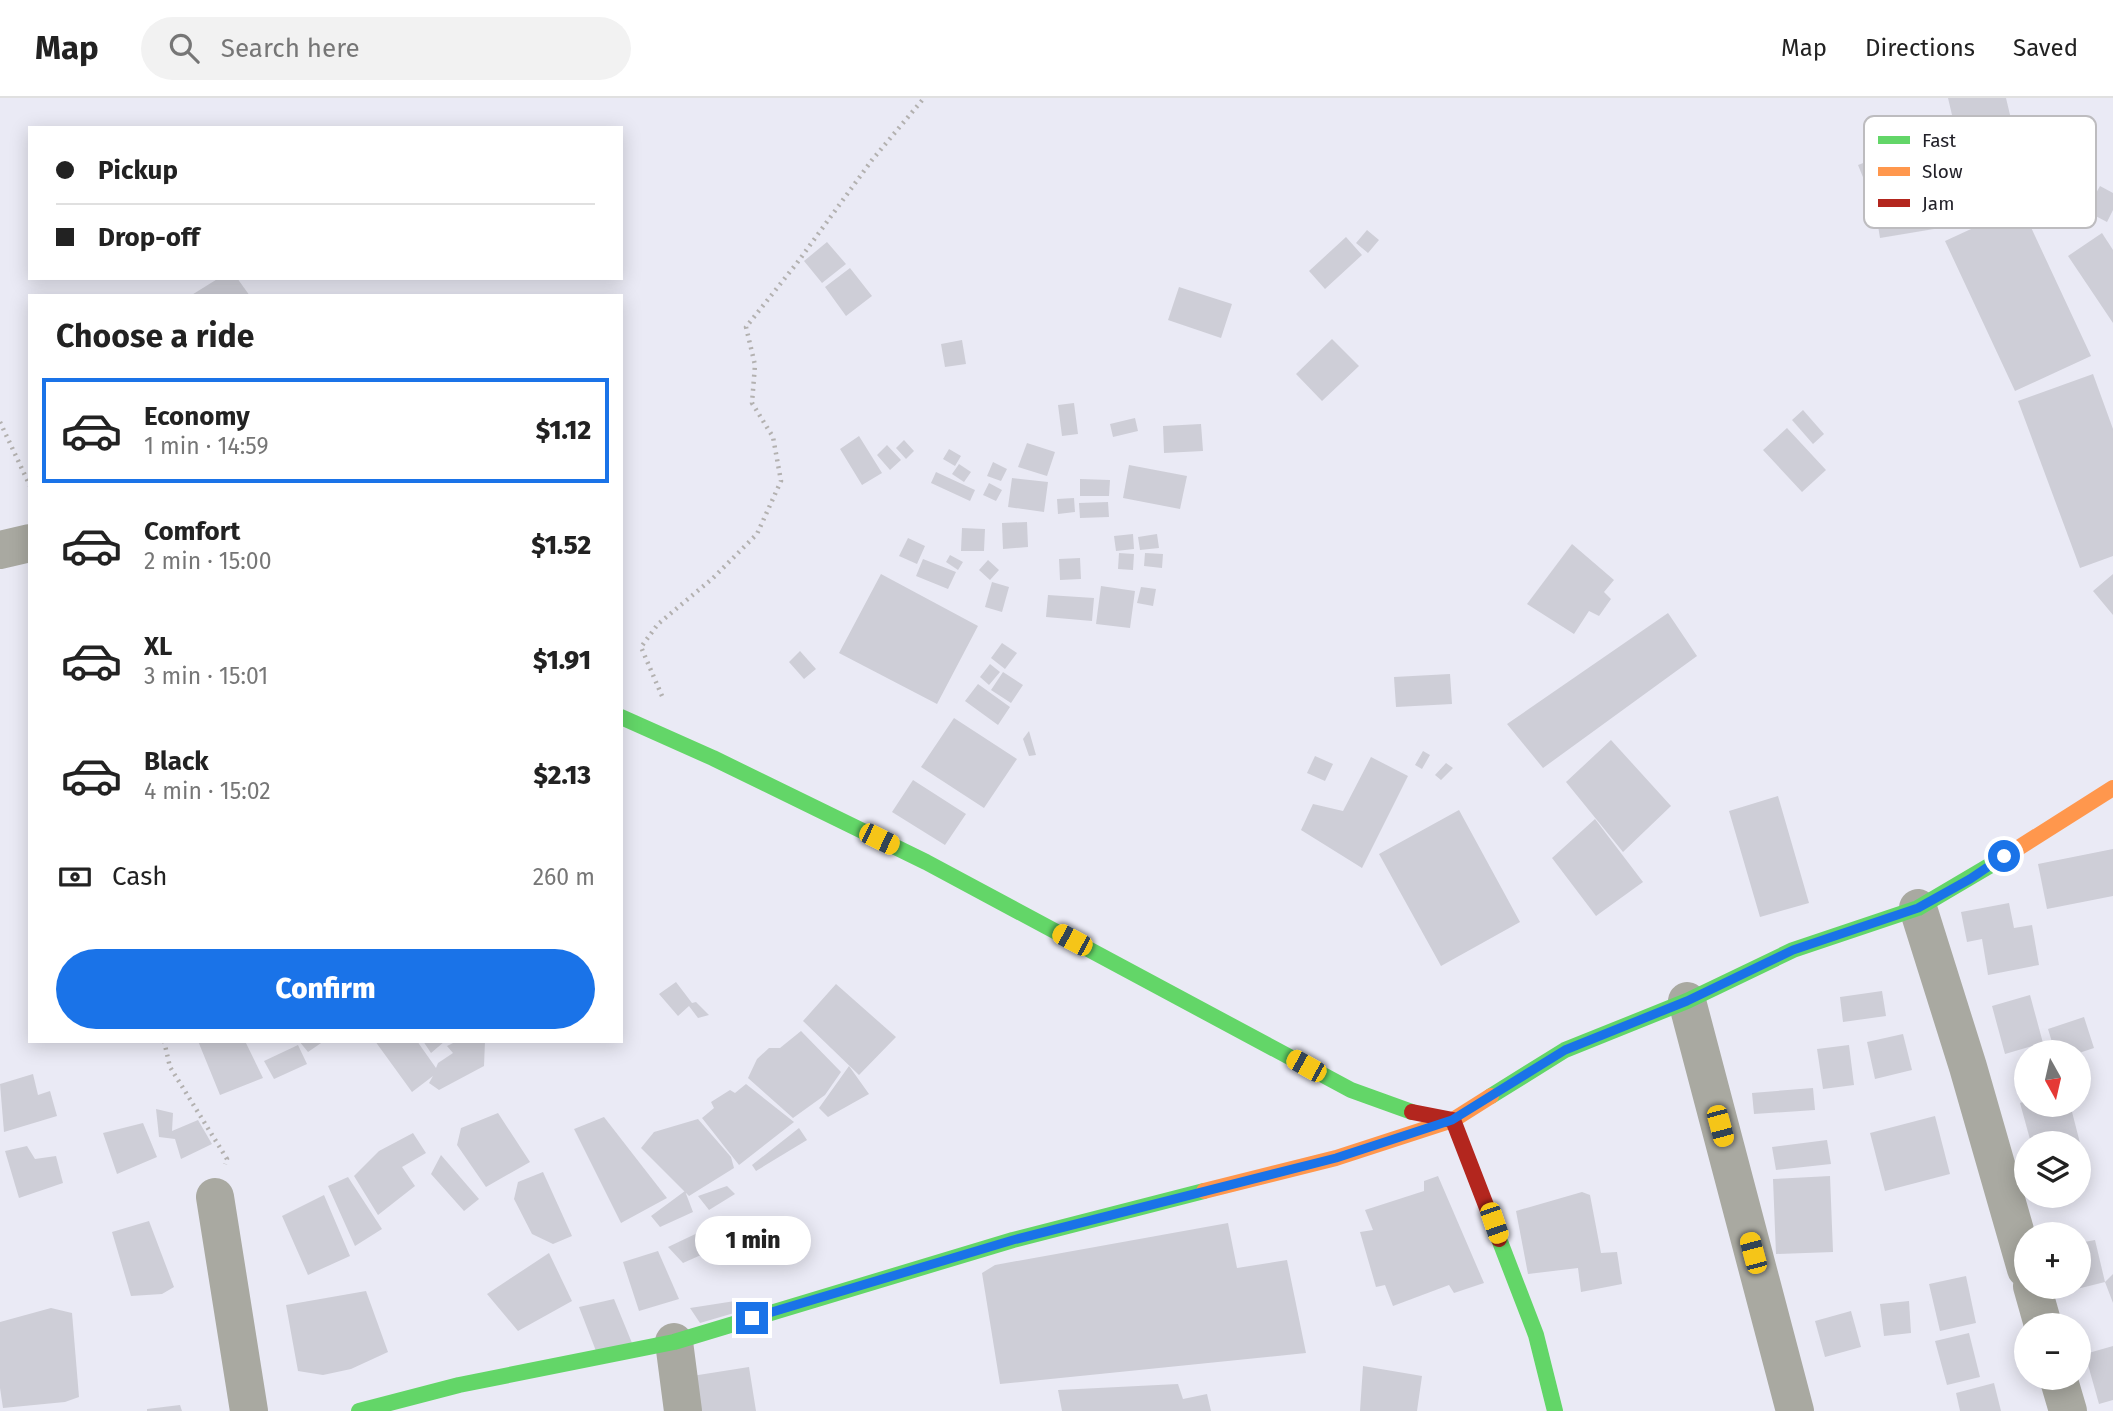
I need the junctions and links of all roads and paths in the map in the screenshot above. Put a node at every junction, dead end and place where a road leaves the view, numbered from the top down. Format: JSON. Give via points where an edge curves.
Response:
{"nodes":[{"id":1,"x":924,"y":98,"type":"edge"},
{"id":2,"x":0,"y":422,"type":"edge"},
{"id":3,"x":28,"y":482,"type":"edge"},
{"id":4,"x":28,"y":543,"type":"edge"},
{"id":5,"x":0,"y":550,"type":"edge"},
{"id":6,"x":623,"y":718,"type":"edge"},
{"id":7,"x":688,"y":747,"type":"junction"},
{"id":8,"x":2113,"y":788,"type":"edge"},
{"id":9,"x":1918,"y":908,"type":"junction"},
{"id":10,"x":1687,"y":1001,"type":"junction"},
{"id":11,"x":164,"y":1043,"type":"edge"},
{"id":12,"x":1452,"y":1120,"type":"junction"},
{"id":13,"x":215,"y":1198,"type":"joint"},
{"id":14,"x":2014,"y":1227,"type":"edge"},
{"id":15,"x":674,"y":1342,"type":"junction"},
{"id":16,"x":2062,"y":1390,"type":"edge"},
{"id":17,"x":249,"y":1411,"type":"edge"},
{"id":18,"x":359,"y":1411,"type":"edge"},
{"id":19,"x":683,"y":1411,"type":"edge"},
{"id":20,"x":1555,"y":1411,"type":"edge"},
{"id":21,"x":1795,"y":1411,"type":"edge"},
{"id":22,"x":2068,"y":1411,"type":"edge"}],
"edges":[{"from":1,"to":7,"type":"path","via":[[746,327],[755,365],[752,403],[773,437],[781,481],[757,534],[658,624],[641,647]]},
{"from":2,"to":3,"type":"path"},
{"from":4,"to":5,"type":"street"},
{"from":6,"to":7,"type":"street"},
{"from":7,"to":12,"type":"street","via":[[926,862],[1351,1090],[1404,1110]]},
{"from":8,"to":9,"type":"street"},
{"from":9,"to":10,"type":"street","via":[[1793,950]]},
{"from":9,"to":14,"type":"street"},
{"from":10,"to":12,"type":"street","via":[[1565,1050]]},
{"from":10,"to":21,"type":"street"},
{"from":11,"to":13,"type":"path","via":[[170,1066],[227,1159]]},
{"from":12,"to":15,"type":"street","via":[[1336,1158],[1013,1240]]},
{"from":12,"to":20,"type":"street","via":[[1536,1335]]},
{"from":13,"to":17,"type":"street"},
{"from":15,"to":18,"type":"street","via":[[459,1385]]},
{"from":15,"to":19,"type":"street"},
{"from":16,"to":22,"type":"street"}]}
